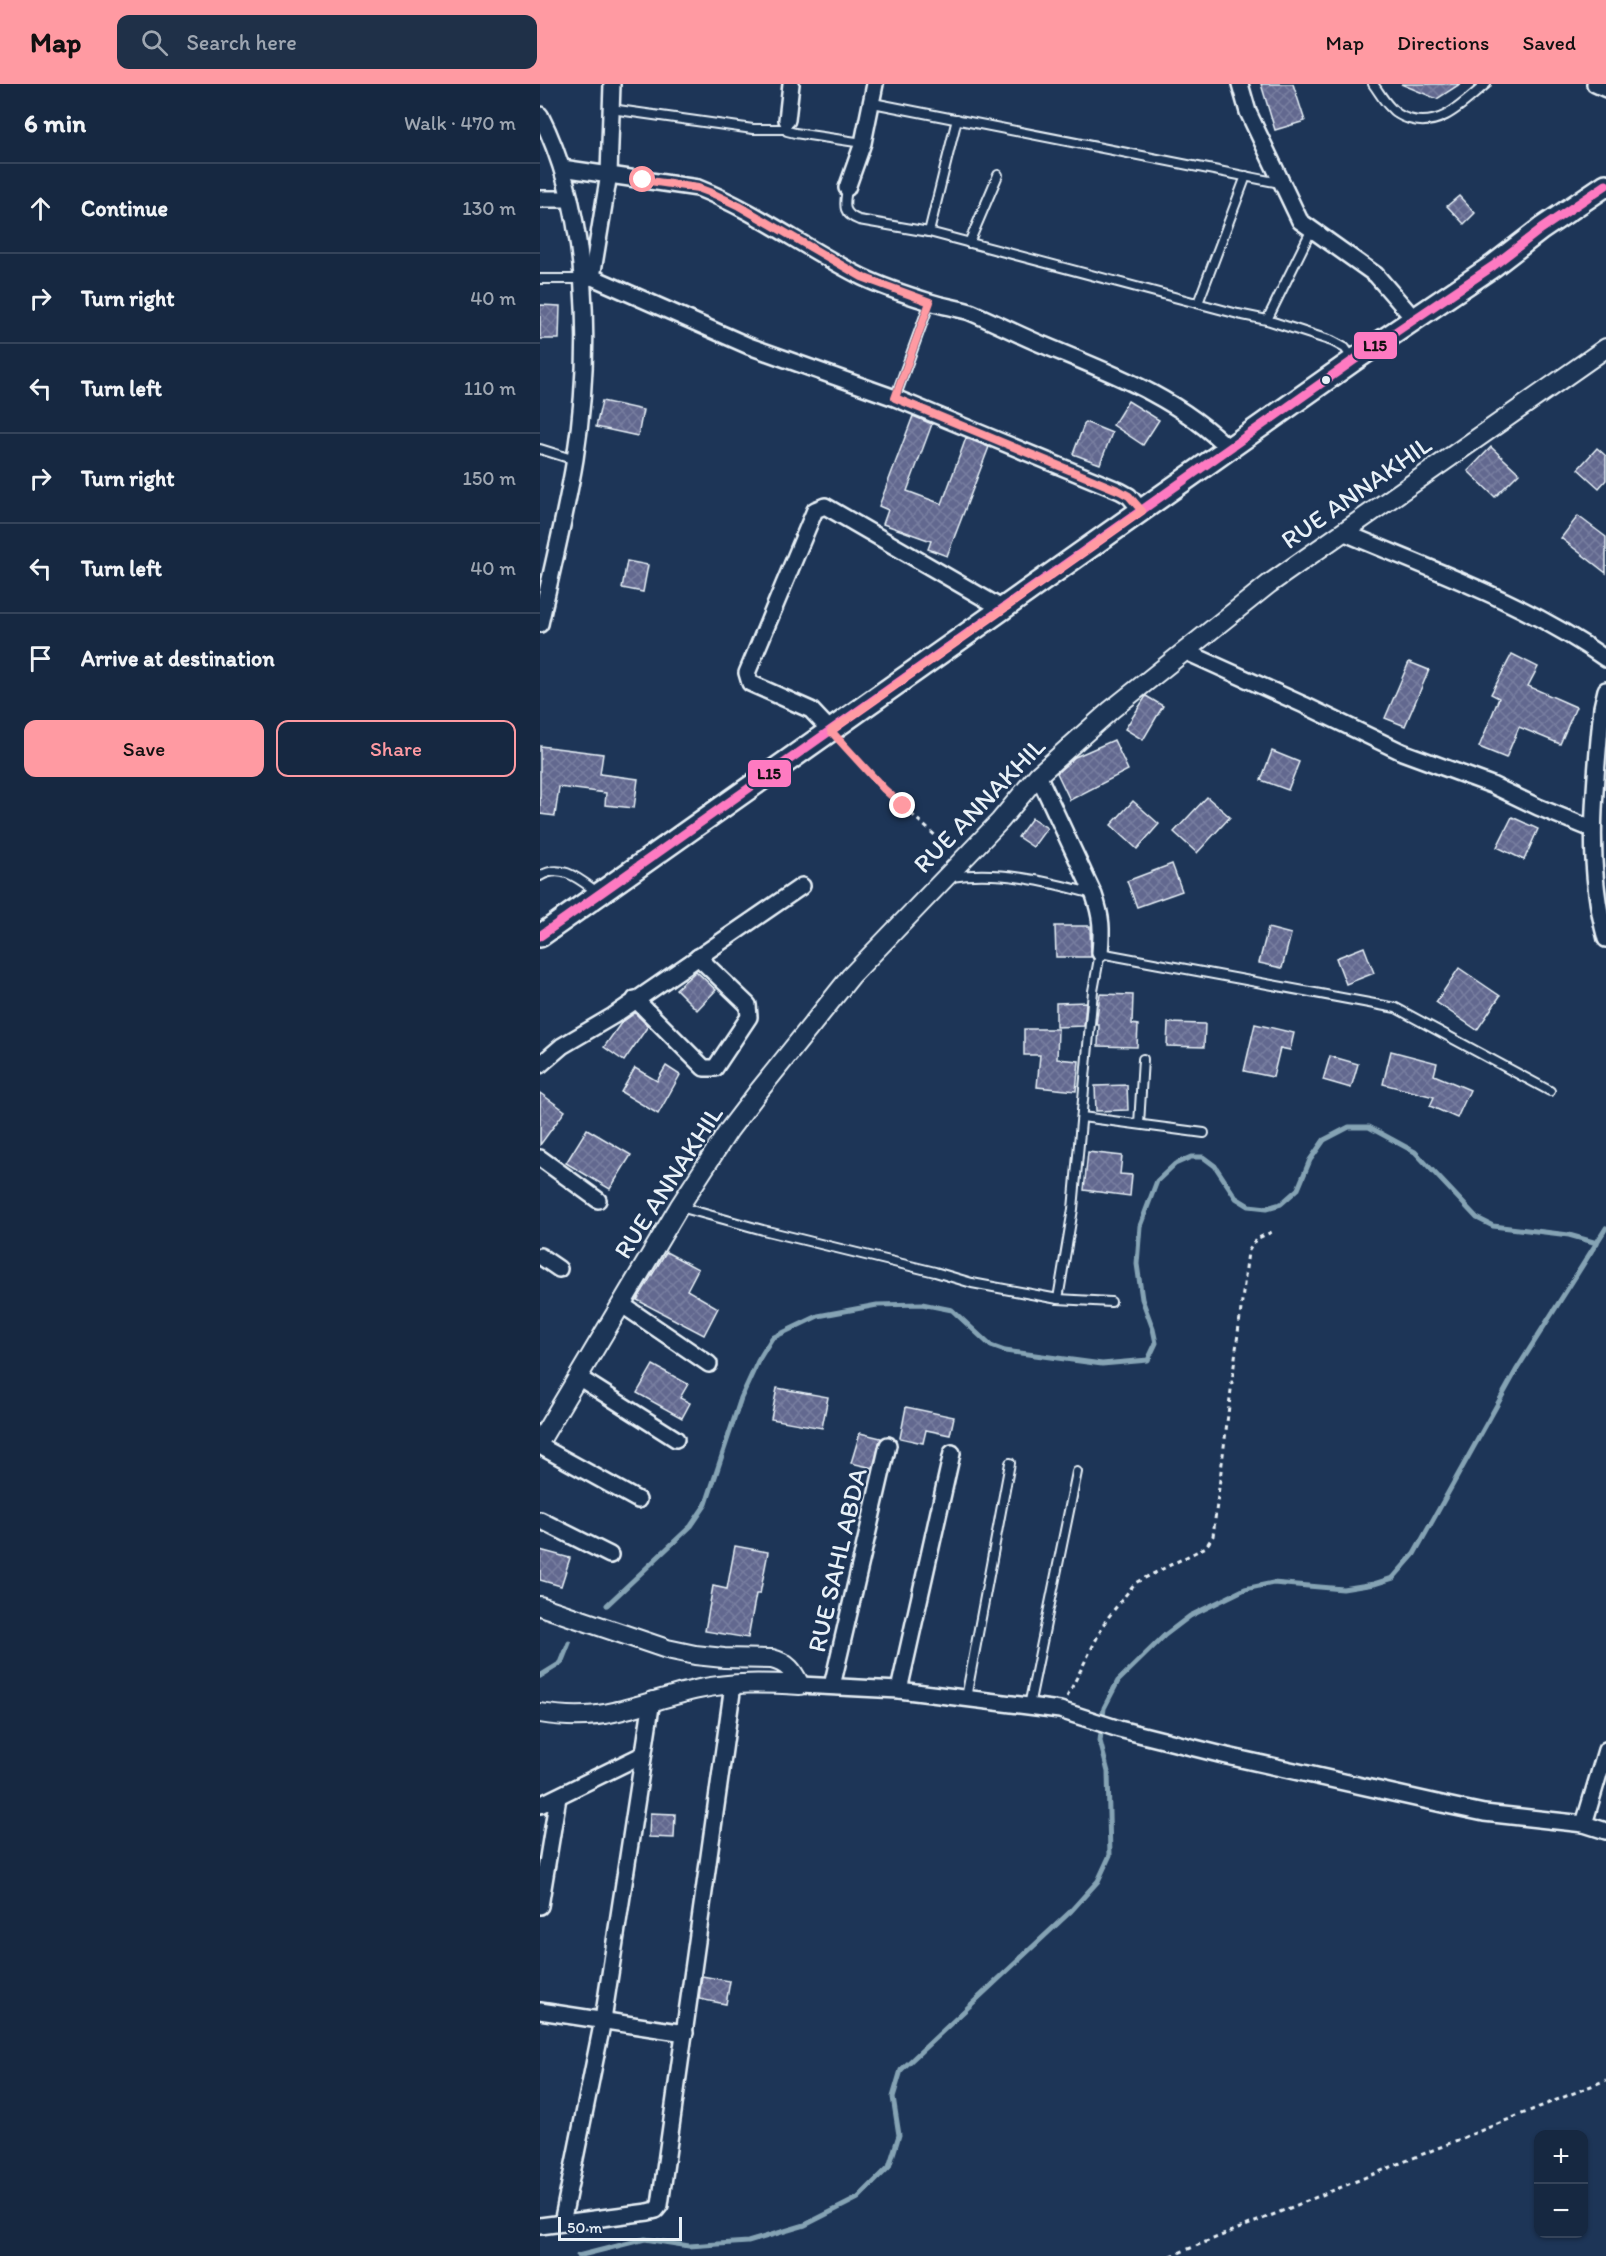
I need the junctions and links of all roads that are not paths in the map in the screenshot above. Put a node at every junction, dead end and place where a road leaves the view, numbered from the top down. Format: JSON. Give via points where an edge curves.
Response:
{"nodes":[{"id":1,"x":612,"y":84,"type":"edge"},
{"id":2,"x":791,"y":84,"type":"edge"},
{"id":3,"x":875,"y":84,"type":"edge"},
{"id":4,"x":1236,"y":84,"type":"edge"},
{"id":5,"x":1373,"y":84,"type":"edge"},
{"id":6,"x":1486,"y":84,"type":"edge"},
{"id":7,"x":1595,"y":84,"type":"edge"},
{"id":8,"x":1606,"y":89,"type":"edge"},
{"id":9,"x":873,"y":103,"type":"junction"},
{"id":10,"x":611,"y":109,"type":"junction"},
{"id":11,"x":540,"y":115,"type":"edge"},
{"id":12,"x":957,"y":119,"type":"junction"},
{"id":13,"x":786,"y":124,"type":"junction"},
{"id":14,"x":863,"y":143,"type":"junction"},
{"id":15,"x":562,"y":168,"type":"junction"},
{"id":16,"x":609,"y":174,"type":"junction"},
{"id":17,"x":998,"y":175,"type":"dead end"},
{"id":18,"x":1246,"y":176,"type":"junction"},
{"id":19,"x":1281,"y":183,"type":"junction"},
{"id":20,"x":1606,"y":185,"type":"edge"},
{"id":21,"x":847,"y":188,"type":"joint"},
{"id":22,"x":540,"y":199,"type":"edge"},
{"id":23,"x":570,"y":199,"type":"junction"},
{"id":24,"x":1311,"y":231,"type":"junction"},
{"id":25,"x":929,"y":232,"type":"junction"},
{"id":26,"x":969,"y":243,"type":"junction"},
{"id":27,"x":587,"y":278,"type":"junction"},
{"id":28,"x":540,"y":279,"type":"edge"},
{"id":29,"x":930,"y":302,"type":"junction"},
{"id":30,"x":1198,"y":303,"type":"junction"},
{"id":31,"x":1267,"y":320,"type":"junction"},
{"id":32,"x":1415,"y":320,"type":"junction"},
{"id":33,"x":1606,"y":348,"type":"edge"},
{"id":34,"x":1354,"y":360,"type":"junction"},
{"id":35,"x":895,"y":398,"type":"junction"},
{"id":36,"x":540,"y":448,"type":"edge"},
{"id":37,"x":1230,"y":450,"type":"junction"},
{"id":38,"x":574,"y":460,"type":"junction"},
{"id":39,"x":1142,"y":511,"type":"junction"},
{"id":40,"x":1343,"y":532,"type":"junction"},
{"id":41,"x":1003,"y":609,"type":"junction"},
{"id":42,"x":540,"y":624,"type":"edge"},
{"id":43,"x":1184,"y":651,"type":"junction"},
{"id":44,"x":1606,"y":659,"type":"edge"},
{"id":45,"x":1606,"y":690,"type":"edge"},
{"id":46,"x":831,"y":731,"type":"junction"},
{"id":47,"x":1038,"y":775,"type":"junction"},
{"id":48,"x":1592,"y":829,"type":"junction"},
{"id":49,"x":540,"y":876,"type":"edge"},
{"id":50,"x":944,"y":878,"type":"junction"},
{"id":51,"x":802,"y":886,"type":"dead end"},
{"id":52,"x":599,"y":893,"type":"junction"},
{"id":53,"x":1094,"y":895,"type":"junction"},
{"id":54,"x":540,"y":936,"type":"edge"},
{"id":55,"x":1606,"y":939,"type":"edge"},
{"id":56,"x":1100,"y":953,"type":"junction"},
{"id":57,"x":698,"y":957,"type":"junction"},
{"id":58,"x":636,"y":999,"type":"junction"},
{"id":59,"x":1143,"y":1059,"type":"dead end"},
{"id":60,"x":540,"y":1065,"type":"edge"},
{"id":61,"x":1550,"y":1091,"type":"dead end"},
{"id":62,"x":1082,"y":1117,"type":"junction"},
{"id":63,"x":1139,"y":1124,"type":"junction"},
{"id":64,"x":1204,"y":1133,"type":"dead end"},
{"id":65,"x":540,"y":1158,"type":"edge"},
{"id":66,"x":598,"y":1200,"type":"dead end"},
{"id":67,"x":679,"y":1207,"type":"junction"},
{"id":68,"x":540,"y":1256,"type":"edge"},
{"id":69,"x":559,"y":1269,"type":"dead end"},
{"id":70,"x":1059,"y":1299,"type":"junction"},
{"id":71,"x":1111,"y":1302,"type":"dead end"},
{"id":72,"x":621,"y":1304,"type":"junction"},
{"id":73,"x":709,"y":1365,"type":"dead end"},
{"id":74,"x":578,"y":1377,"type":"junction"},
{"id":75,"x":676,"y":1439,"type":"dead end"},
{"id":76,"x":540,"y":1441,"type":"edge"},
{"id":77,"x":888,"y":1445,"type":"dead end"},
{"id":78,"x":540,"y":1446,"type":"edge"},
{"id":79,"x":952,"y":1454,"type":"dead end"},
{"id":80,"x":1010,"y":1463,"type":"dead end"},
{"id":81,"x":1077,"y":1472,"type":"dead end"},
{"id":82,"x":638,"y":1500,"type":"dead end"},
{"id":83,"x":540,"y":1520,"type":"edge"},
{"id":84,"x":610,"y":1555,"type":"dead end"},
{"id":85,"x":540,"y":1606,"type":"edge"},
{"id":86,"x":733,"y":1685,"type":"junction"},
{"id":87,"x":800,"y":1685,"type":"junction"},
{"id":88,"x":832,"y":1686,"type":"junction"},
{"id":89,"x":899,"y":1690,"type":"junction"},
{"id":90,"x":966,"y":1698,"type":"junction"},
{"id":91,"x":652,"y":1700,"type":"junction"},
{"id":92,"x":1029,"y":1706,"type":"junction"},
{"id":93,"x":540,"y":1713,"type":"edge"},
{"id":94,"x":1606,"y":1750,"type":"edge"},
{"id":95,"x":642,"y":1755,"type":"junction"},
{"id":96,"x":558,"y":1797,"type":"junction"},
{"id":97,"x":540,"y":1805,"type":"edge"},
{"id":98,"x":1584,"y":1824,"type":"junction"},
{"id":99,"x":1606,"y":1831,"type":"edge"},
{"id":100,"x":540,"y":1906,"type":"edge"},
{"id":101,"x":540,"y":2011,"type":"edge"},
{"id":102,"x":603,"y":2020,"type":"junction"},
{"id":103,"x":685,"y":2033,"type":"junction"},
{"id":104,"x":562,"y":2223,"type":"junction"},
{"id":105,"x":540,"y":2226,"type":"edge"}],
"edges":[{"from":1,"to":10,"type":"street"},
{"from":2,"to":13,"type":"street"},
{"from":3,"to":9,"type":"street"},
{"from":4,"to":19,"type":"street"},
{"from":5,"to":6,"type":"lane","via":[[1391,109],[1421,122],[1447,116]]},
{"from":7,"to":8,"type":"street"},
{"from":9,"to":12,"type":"lane"},
{"from":9,"to":14,"type":"street"},
{"from":10,"to":13,"type":"lane","via":[[753,129]]},
{"from":10,"to":16,"type":"street"},
{"from":11,"to":15,"type":"street"},
{"from":12,"to":18,"type":"lane"},
{"from":12,"to":25,"type":"lane"},
{"from":13,"to":14,"type":"lane","via":[[795,133]]},
{"from":14,"to":21,"type":"street"},
{"from":15,"to":16,"type":"street"},
{"from":15,"to":23,"type":"street"},
{"from":16,"to":27,"type":"street"},
{"from":16,"to":29,"type":"street","via":[[698,188],[739,206],[862,277]]},
{"from":17,"to":26,"type":"lane"},
{"from":18,"to":19,"type":"lane"},
{"from":18,"to":30,"type":"lane"},
{"from":19,"to":24,"type":"street","via":[[1293,211]]},
{"from":20,"to":32,"type":"main road"},
{"from":21,"to":25,"type":"lane","via":[[848,215]]},
{"from":22,"to":23,"type":"street"},
{"from":23,"to":27,"type":"street"},
{"from":24,"to":31,"type":"lane"},
{"from":24,"to":32,"type":"street","via":[[1376,275]]},
{"from":25,"to":26,"type":"lane"},
{"from":26,"to":30,"type":"lane"},
{"from":27,"to":28,"type":"lane"},
{"from":27,"to":35,"type":"street","via":[[749,346]]},
{"from":27,"to":38,"type":"street","via":[[583,382]]},
{"from":29,"to":35,"type":"lane"},
{"from":29,"to":37,"type":"street","via":[[969,312],[1157,394]]},
{"from":30,"to":31,"type":"lane"},
{"from":31,"to":34,"type":"lane","via":[[1339,344]]},
{"from":32,"to":34,"type":"main road"},
{"from":33,"to":40,"type":"street","name":"RUE ANNAKHIL"},
{"from":34,"to":37,"type":"main road"},
{"from":35,"to":39,"type":"street","via":[[1120,491]]},
{"from":36,"to":38,"type":"lane"},
{"from":37,"to":39,"type":"main road"},
{"from":38,"to":42,"type":"street"},
{"from":39,"to":41,"type":"main road"},
{"from":40,"to":43,"type":"street","name":"RUE ANNAKHIL"},
{"from":40,"to":44,"type":"street","via":[[1491,595]]},
{"from":41,"to":46,"type":"main road"},
{"from":41,"to":46,"type":"street","via":[[825,506],[815,510],[747,679],[812,710]]},
{"from":43,"to":47,"type":"street","name":"RUE ANNAKHIL"},
{"from":43,"to":48,"type":"street","via":[[1402,752],[1492,785]]},
{"from":45,"to":48,"type":"street"},
{"from":46,"to":52,"type":"main road"},
{"from":47,"to":50,"type":"street","name":"RUE ANNAKHIL"},
{"from":47,"to":53,"type":"street"},
{"from":48,"to":55,"type":"street","via":[[1594,869]]},
{"from":49,"to":52,"type":"lane","via":[[549,871],[569,872]]},
{"from":50,"to":53,"type":"lane","via":[[979,875],[1034,879]]},
{"from":50,"to":67,"type":"street","name":"RUE ANNAKHIL","via":[[851,975],[729,1130]]},
{"from":51,"to":57,"type":"street"},
{"from":52,"to":54,"type":"main road"},
{"from":53,"to":56,"type":"street","via":[[1102,924]]},
{"from":56,"to":61,"type":"lane","via":[[1396,1008]]},
{"from":56,"to":62,"type":"lane"},
{"from":57,"to":58,"type":"street"},
{"from":57,"to":58,"type":"street","via":[[750,1009],[749,1017],[715,1068],[704,1068]]},
{"from":58,"to":60,"type":"street","via":[[562,1046]]},
{"from":59,"to":63,"type":"lane"},
{"from":62,"to":63,"type":"lane"},
{"from":62,"to":70,"type":"lane"},
{"from":63,"to":64,"type":"lane"},
{"from":65,"to":66,"type":"street"},
{"from":67,"to":70,"type":"lane","via":[[972,1283]]},
{"from":67,"to":72,"type":"street","name":"RUE ANNAKHIL"},
{"from":68,"to":69,"type":"street"},
{"from":70,"to":71,"type":"lane"},
{"from":72,"to":73,"type":"street"},
{"from":72,"to":74,"type":"street","name":"RUE ANNAKHIL"},
{"from":74,"to":75,"type":"street"},
{"from":74,"to":76,"type":"street","name":"RUE ANNAKHIL"},
{"from":77,"to":88,"type":"street","name":"RUE SAHL ABDA"},
{"from":78,"to":82,"type":"street"},
{"from":79,"to":89,"type":"street"},
{"from":80,"to":90,"type":"lane"},
{"from":81,"to":92,"type":"lane"},
{"from":83,"to":84,"type":"street"},
{"from":85,"to":87,"type":"street","via":[[696,1655],[781,1661],[794,1672]]},
{"from":86,"to":87,"type":"street"},
{"from":86,"to":91,"type":"street"},
{"from":86,"to":103,"type":"street"},
{"from":87,"to":88,"type":"street"},
{"from":88,"to":89,"type":"street"},
{"from":89,"to":90,"type":"street"},
{"from":90,"to":92,"type":"street"},
{"from":91,"to":93,"type":"street","via":[[604,1714]]},
{"from":91,"to":95,"type":"street"},
{"from":92,"to":98,"type":"street","via":[[1060,1710],[1227,1756],[1484,1813]]},
{"from":94,"to":98,"type":"street"},
{"from":95,"to":96,"type":"street"},
{"from":95,"to":102,"type":"street"},
{"from":96,"to":97,"type":"street"},
{"from":96,"to":100,"type":"street"},
{"from":98,"to":99,"type":"street"},
{"from":101,"to":102,"type":"street"},
{"from":102,"to":103,"type":"street"},
{"from":102,"to":104,"type":"street"},
{"from":103,"to":104,"type":"street","via":[[660,2205],[648,2212]]},
{"from":104,"to":105,"type":"street"}]}
